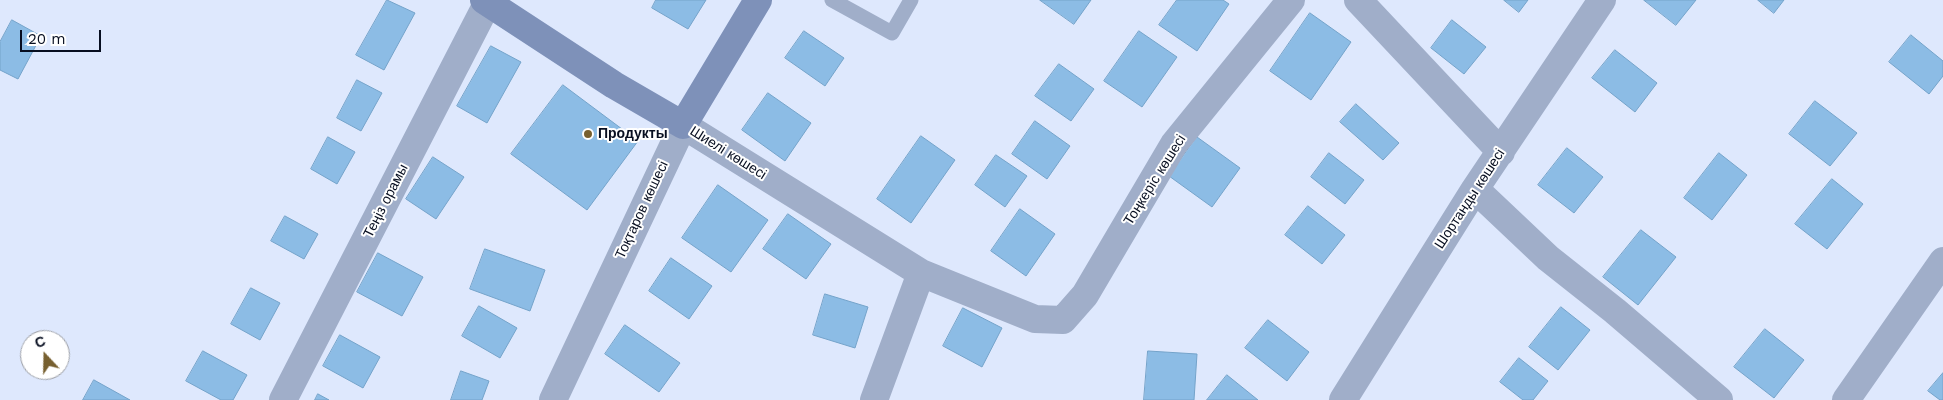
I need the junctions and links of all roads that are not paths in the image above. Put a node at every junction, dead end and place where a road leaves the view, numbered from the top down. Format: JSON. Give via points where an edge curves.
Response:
{"nodes":[{"id":1,"x":758,"y":0,"type":"edge"},
{"id":2,"x":832,"y":0,"type":"edge"},
{"id":3,"x":911,"y":0,"type":"edge"},
{"id":4,"x":1291,"y":0,"type":"edge"},
{"id":5,"x":1358,"y":0,"type":"edge"},
{"id":6,"x":1602,"y":0,"type":"edge"},
{"id":7,"x":486,"y":1,"type":"edge"},
{"id":8,"x":683,"y":125,"type":"junction"},
{"id":9,"x":1501,"y":152,"type":"junction"},
{"id":10,"x":1475,"y":189,"type":"junction"},
{"id":11,"x":1943,"y":261,"type":"edge"},
{"id":12,"x":921,"y":274,"type":"junction"},
{"id":13,"x":283,"y":400,"type":"edge"},
{"id":14,"x":553,"y":400,"type":"edge"},
{"id":15,"x":874,"y":400,"type":"edge"},
{"id":16,"x":1343,"y":400,"type":"edge"},
{"id":17,"x":1719,"y":400,"type":"edge"},
{"id":18,"x":1846,"y":400,"type":"edge"}],
"edges":[{"from":1,"to":8,"type":"street","name":"Тоқтаров көшесі"},
{"from":2,"to":3,"type":"lane","via":[[892,33]]},
{"from":4,"to":12,"type":"street","name":"Тоңкерiс көшесі","via":[[1174,144],[1086,295],[1063,320],[1035,319]]},
{"from":5,"to":9,"type":"street"},
{"from":6,"to":9,"type":"street","name":"Шортанды көшесі"},
{"from":7,"to":8,"type":"street","name":"Шиелі көшесі","via":[[614,85]]},
{"from":7,"to":13,"type":"street","name":"Теңіз орамы"},
{"from":8,"to":12,"type":"street","name":"Шиелі көшесі"},
{"from":8,"to":14,"type":"street","name":"Тоқтаров көшесі"},
{"from":9,"to":10,"type":"street","name":"Шортанды көшесі"},
{"from":10,"to":16,"type":"street","name":"Шортанды көшесі"},
{"from":10,"to":17,"type":"street","via":[[1548,258],[1616,311]]},
{"from":11,"to":18,"type":"street"},
{"from":12,"to":15,"type":"street"}]}
